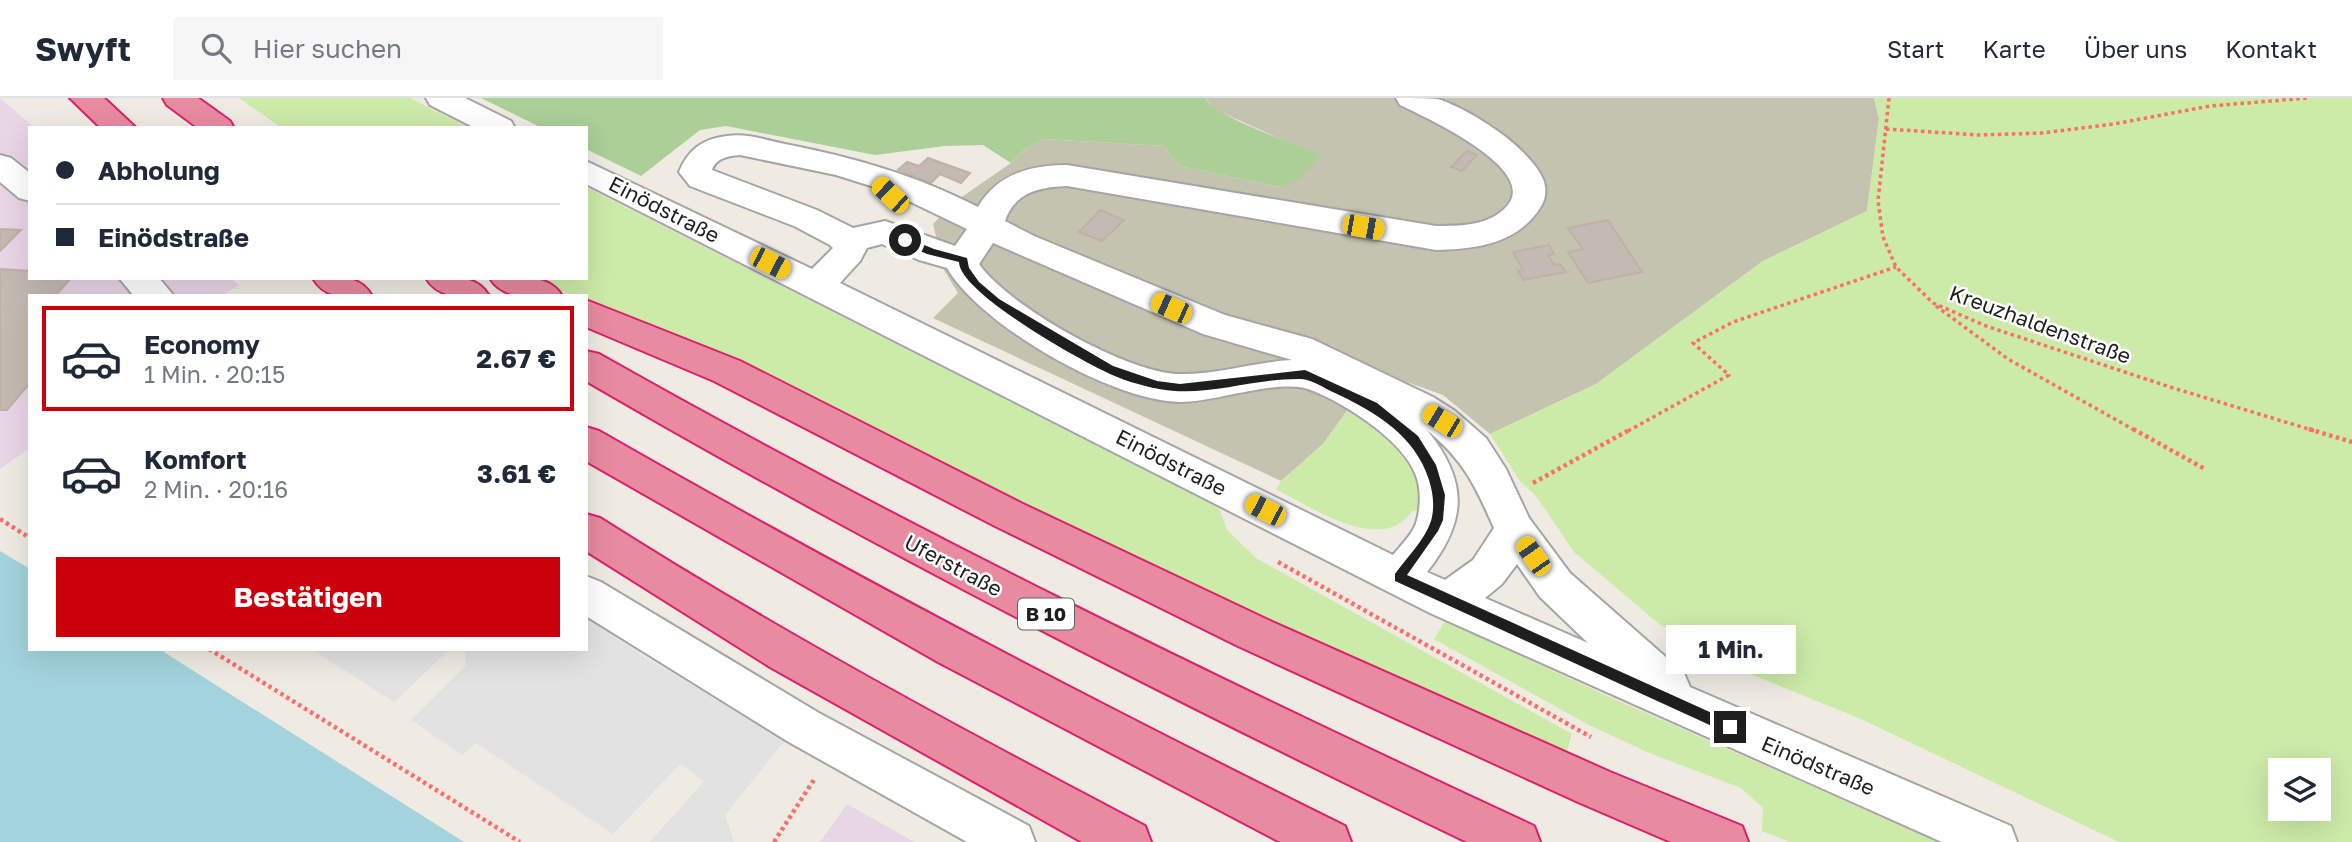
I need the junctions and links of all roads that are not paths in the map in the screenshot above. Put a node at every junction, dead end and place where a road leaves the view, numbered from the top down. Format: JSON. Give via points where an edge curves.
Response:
{"nodes":[{"id":1,"x":85,"y":98,"type":"edge"},
{"id":2,"x":178,"y":98,"type":"edge"},
{"id":3,"x":441,"y":98,"type":"edge"},
{"id":4,"x":1411,"y":98,"type":"edge"},
{"id":5,"x":119,"y":126,"type":"edge"},
{"id":6,"x":216,"y":126,"type":"edge"},
{"id":7,"x":496,"y":126,"type":"edge"},
{"id":8,"x":0,"y":165,"type":"edge"},
{"id":9,"x":588,"y":172,"type":"edge"},
{"id":10,"x":28,"y":188,"type":"edge"},
{"id":11,"x":987,"y":226,"type":"junction"},
{"id":12,"x":848,"y":240,"type":"junction"},
{"id":13,"x":964,"y":260,"type":"junction"},
{"id":14,"x":138,"y":280,"type":"edge"},
{"id":15,"x":333,"y":280,"type":"edge"},
{"id":16,"x":446,"y":280,"type":"edge"},
{"id":17,"x":511,"y":280,"type":"edge"},
{"id":18,"x":816,"y":286,"type":"junction"},
{"id":19,"x":155,"y":294,"type":"edge"},
{"id":20,"x":352,"y":294,"type":"edge"},
{"id":21,"x":469,"y":294,"type":"edge"},
{"id":22,"x":541,"y":294,"type":"edge"},
{"id":23,"x":588,"y":314,"type":"edge"},
{"id":24,"x":588,"y":365,"type":"edge"},
{"id":25,"x":588,"y":443,"type":"edge"},
{"id":26,"x":1507,"y":515,"type":"junction"},
{"id":27,"x":588,"y":531,"type":"edge"},
{"id":28,"x":1399,"y":577,"type":"junction"},
{"id":29,"x":588,"y":595,"type":"edge"},
{"id":30,"x":1445,"y":600,"type":"junction"},
{"id":31,"x":1706,"y":717,"type":"junction"},
{"id":32,"x":1012,"y":842,"type":"edge"},
{"id":33,"x":1128,"y":842,"type":"edge"},
{"id":34,"x":1328,"y":842,"type":"edge"},
{"id":35,"x":1517,"y":842,"type":"edge"},
{"id":36,"x":1725,"y":842,"type":"edge"},
{"id":37,"x":1994,"y":842,"type":"edge"}],
"edges":[{"from":1,"to":5,"type":"highway"},
{"from":2,"to":6,"type":"highway"},
{"from":3,"to":7,"type":"street"},
{"from":4,"to":11,"type":"street","via":[[1478,134],[1512,159],[1529,189],[1527,204],[1517,217],[1476,236],[1417,236],[1065,175],[1009,189],[997,201]]},
{"from":8,"to":10,"type":"street"},
{"from":9,"to":18,"type":"street","name":"Einödstraße"},
{"from":11,"to":12,"type":"street","via":[[940,217],[890,195],[867,174],[740,145],[711,150],[695,168],[701,178],[828,227]]},
{"from":11,"to":13,"type":"street"},
{"from":11,"to":26,"type":"street","via":[[1215,326],[1299,348],[1420,407],[1473,449]]},
{"from":12,"to":13,"type":"street","via":[[885,232]]},
{"from":12,"to":18,"type":"street","via":[[848,253]]},
{"from":13,"to":28,"type":"street","via":[[964,268],[976,284],[995,301],[1109,369],[1180,388],[1305,374],[1388,416],[1424,454],[1439,495],[1433,531]]},
{"from":14,"to":19,"type":"street"},
{"from":15,"to":20,"type":"highway"},
{"from":16,"to":21,"type":"highway"},
{"from":17,"to":22,"type":"highway"},
{"from":18,"to":28,"type":"street","name":"Einödstraße"},
{"from":23,"to":36,"type":"highway","via":[[739,376],[1253,633]]},
{"from":24,"to":35,"type":"highway","name":"Uferstraße","number":"B 10","via":[[826,500],[994,588]]},
{"from":25,"to":34,"type":"highway","via":[[830,583]]},
{"from":26,"to":30,"type":"street","via":[[1504,552],[1488,575]]},
{"from":26,"to":31,"type":"street","via":[[1555,585]]},
{"from":27,"to":33,"type":"highway","via":[[760,638]]},
{"from":28,"to":30,"type":"street","name":"Einödstraße"},
{"from":29,"to":32,"type":"street","via":[[838,746]]},
{"from":30,"to":31,"type":"street","name":"Einödstraße"},
{"from":31,"to":37,"type":"street","name":"Einödstraße"}]}
